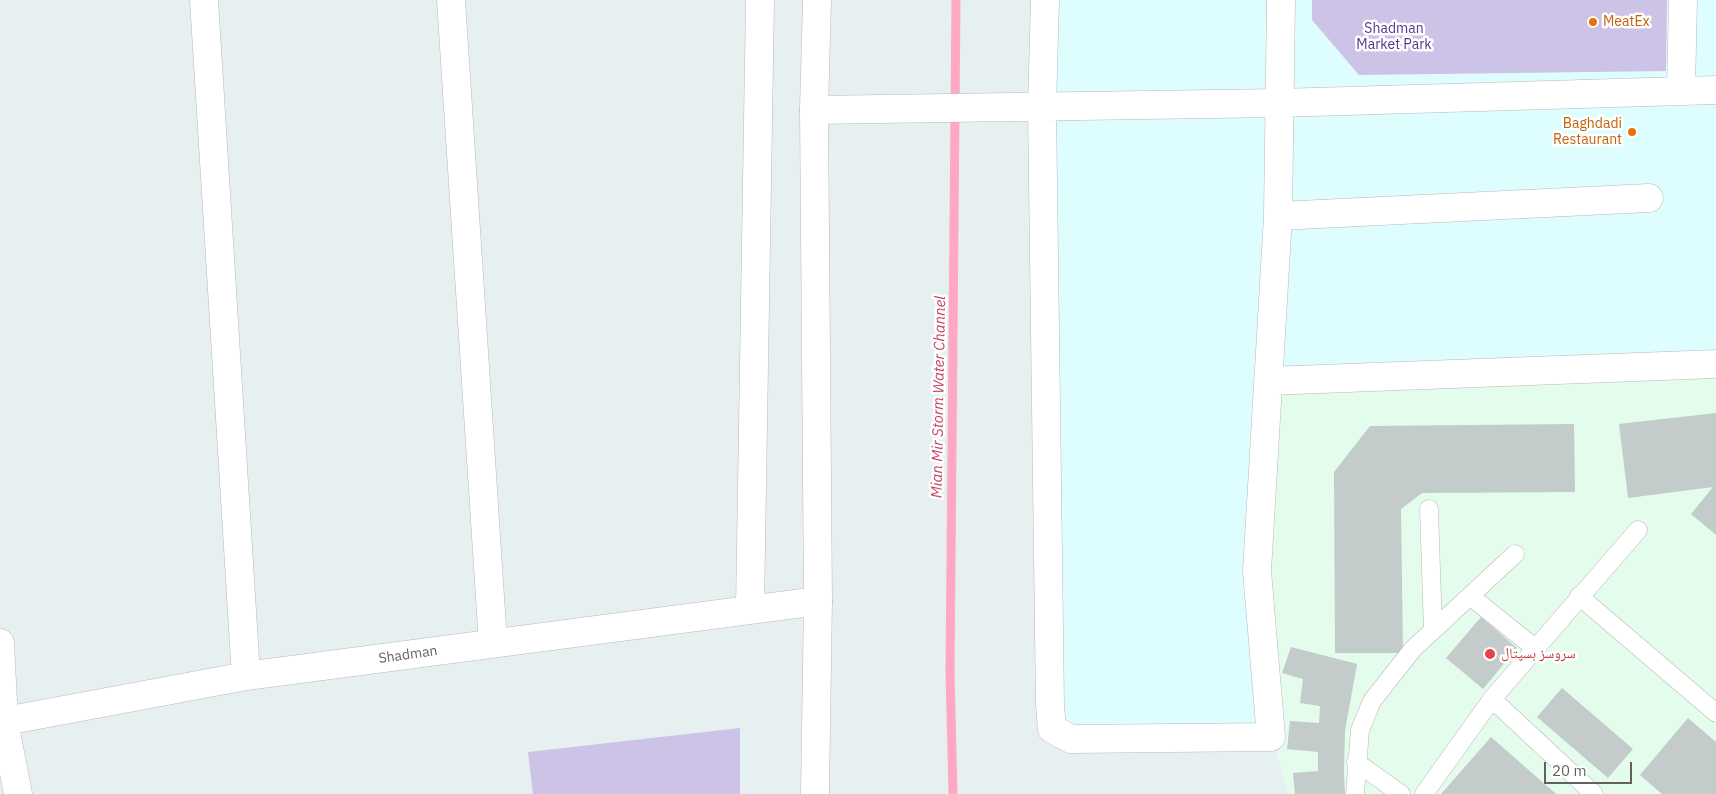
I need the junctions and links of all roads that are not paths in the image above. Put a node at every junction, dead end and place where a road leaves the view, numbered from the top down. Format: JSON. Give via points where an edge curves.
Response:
{"nodes":[{"id":1,"x":204,"y":0,"type":"edge"},
{"id":2,"x":450,"y":0,"type":"edge"},
{"id":3,"x":760,"y":0,"type":"edge"},
{"id":4,"x":816,"y":0,"type":"edge"},
{"id":5,"x":1045,"y":0,"type":"edge"},
{"id":6,"x":1281,"y":0,"type":"edge"},
{"id":7,"x":1684,"y":0,"type":"edge"},
{"id":8,"x":1681,"y":89,"type":"junction"},
{"id":9,"x":1716,"y":90,"type":"edge"},
{"id":10,"x":1280,"y":103,"type":"junction"},
{"id":11,"x":1028,"y":106,"type":"junction"},
{"id":12,"x":814,"y":110,"type":"junction"},
{"id":13,"x":1649,"y":198,"type":"dead end"},
{"id":14,"x":1278,"y":216,"type":"junction"},
{"id":15,"x":1716,"y":364,"type":"edge"},
{"id":16,"x":1268,"y":381,"type":"junction"},
{"id":17,"x":1429,"y":509,"type":"dead end"},
{"id":18,"x":1638,"y":530,"type":"dead end"},
{"id":19,"x":1515,"y":554,"type":"dead end"},
{"id":20,"x":1470,"y":596,"type":"junction"},
{"id":21,"x":1579,"y":596,"type":"junction"},
{"id":22,"x":818,"y":600,"type":"junction"},
{"id":23,"x":750,"y":608,"type":"junction"},
{"id":24,"x":1433,"y":630,"type":"junction"},
{"id":25,"x":0,"y":643,"type":"edge"},
{"id":26,"x":493,"y":644,"type":"junction"},
{"id":27,"x":1535,"y":648,"type":"junction"},
{"id":28,"x":246,"y":676,"type":"junction"},
{"id":29,"x":1492,"y":699,"type":"junction"},
{"id":30,"x":1716,"y":713,"type":"edge"},
{"id":31,"x":2,"y":722,"type":"edge"},
{"id":32,"x":1356,"y":762,"type":"junction"},
{"id":33,"x":18,"y":794,"type":"edge"},
{"id":34,"x":815,"y":794,"type":"edge"},
{"id":35,"x":1354,"y":794,"type":"edge"},
{"id":36,"x":1401,"y":794,"type":"edge"},
{"id":37,"x":1424,"y":794,"type":"edge"},
{"id":38,"x":1594,"y":794,"type":"edge"}],
"edges":[{"from":1,"to":28,"type":"street"},
{"from":2,"to":26,"type":"street"},
{"from":3,"to":23,"type":"street"},
{"from":4,"to":12,"type":"street"},
{"from":5,"to":11,"type":"street"},
{"from":6,"to":10,"type":"street"},
{"from":7,"to":8,"type":"street"},
{"from":8,"to":9,"type":"street"},
{"from":8,"to":10,"type":"street"},
{"from":10,"to":11,"type":"street"},
{"from":10,"to":14,"type":"street"},
{"from":11,"to":12,"type":"street"},
{"from":11,"to":16,"type":"street","via":[[1052,729],[1071,738],[1271,737],[1257,571]]},
{"from":12,"to":22,"type":"street"},
{"from":13,"to":14,"type":"street"},
{"from":14,"to":16,"type":"street"},
{"from":15,"to":16,"type":"street"},
{"from":17,"to":24,"type":"lane"},
{"from":18,"to":21,"type":"lane"},
{"from":19,"to":20,"type":"lane"},
{"from":20,"to":24,"type":"lane"},
{"from":20,"to":27,"type":"lane"},
{"from":21,"to":27,"type":"lane"},
{"from":21,"to":30,"type":"lane"},
{"from":22,"to":23,"type":"street","name":"Shadman"},
{"from":22,"to":34,"type":"street"},
{"from":23,"to":26,"type":"street","name":"Shadman"},
{"from":24,"to":32,"type":"lane","via":[[1413,649],[1372,701],[1360,730]]},
{"from":25,"to":31,"type":"street"},
{"from":26,"to":28,"type":"street","name":"Shadman"},
{"from":27,"to":29,"type":"lane"},
{"from":28,"to":31,"type":"street","name":"Shadman"},
{"from":29,"to":37,"type":"lane"},
{"from":29,"to":38,"type":"lane"},
{"from":31,"to":33,"type":"street"},
{"from":32,"to":35,"type":"lane"},
{"from":32,"to":36,"type":"lane"}]}
